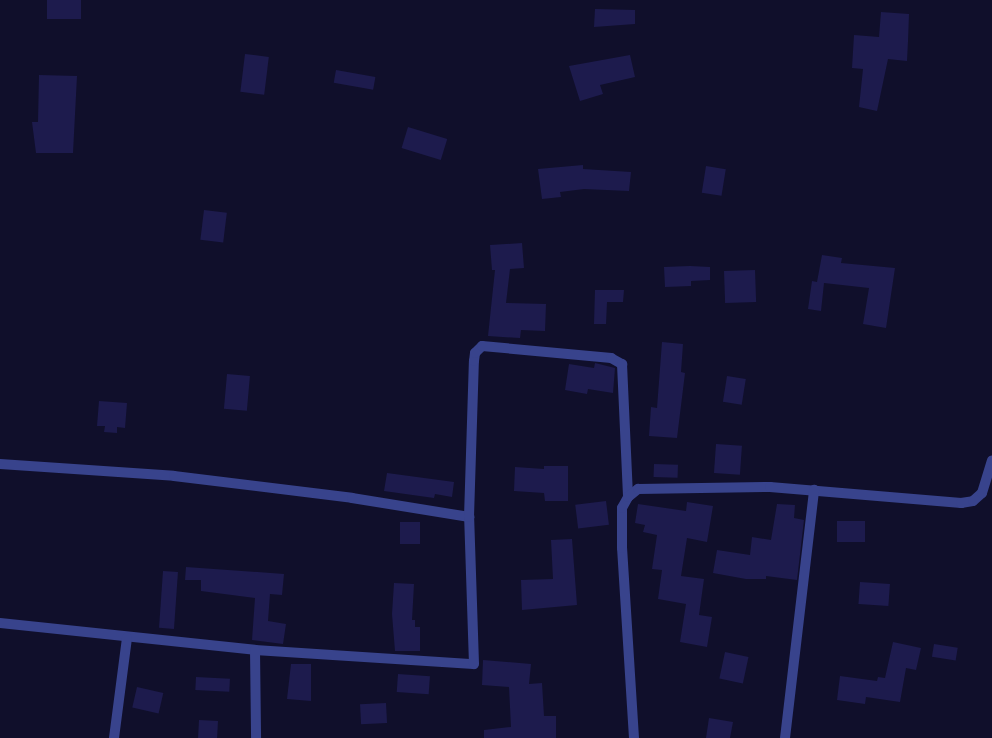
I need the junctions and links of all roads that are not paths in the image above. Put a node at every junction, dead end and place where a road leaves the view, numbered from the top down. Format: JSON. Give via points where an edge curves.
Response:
{"nodes":[{"id":1,"x":992,"y":461,"type":"edge"},
{"id":2,"x":0,"y":464,"type":"edge"},
{"id":3,"x":814,"y":490,"type":"junction"},
{"id":4,"x":628,"y":497,"type":"junction"},
{"id":5,"x":469,"y":517,"type":"junction"},
{"id":6,"x":0,"y":623,"type":"edge"},
{"id":7,"x":128,"y":638,"type":"junction"},
{"id":8,"x":255,"y":650,"type":"junction"},
{"id":9,"x":114,"y":738,"type":"edge"},
{"id":10,"x":256,"y":738,"type":"edge"},
{"id":11,"x":634,"y":738,"type":"edge"},
{"id":12,"x":785,"y":738,"type":"edge"}],
"edges":[{"from":1,"to":3,"type":"street","via":[[982,493],[973,501],[961,503]]},
{"from":2,"to":5,"type":"street","via":[[174,476],[352,498]]},
{"from":3,"to":4,"type":"street","via":[[770,487],[638,490]]},
{"from":3,"to":12,"type":"street"},
{"from":4,"to":5,"type":"street","via":[[622,364],[611,358],[482,346],[475,353],[474,361]]},
{"from":4,"to":11,"type":"street","via":[[622,508],[622,548]]},
{"from":5,"to":8,"type":"street","via":[[474,664]]},
{"from":6,"to":7,"type":"street"},
{"from":7,"to":8,"type":"street"},
{"from":7,"to":9,"type":"street"},
{"from":8,"to":10,"type":"street"}]}
